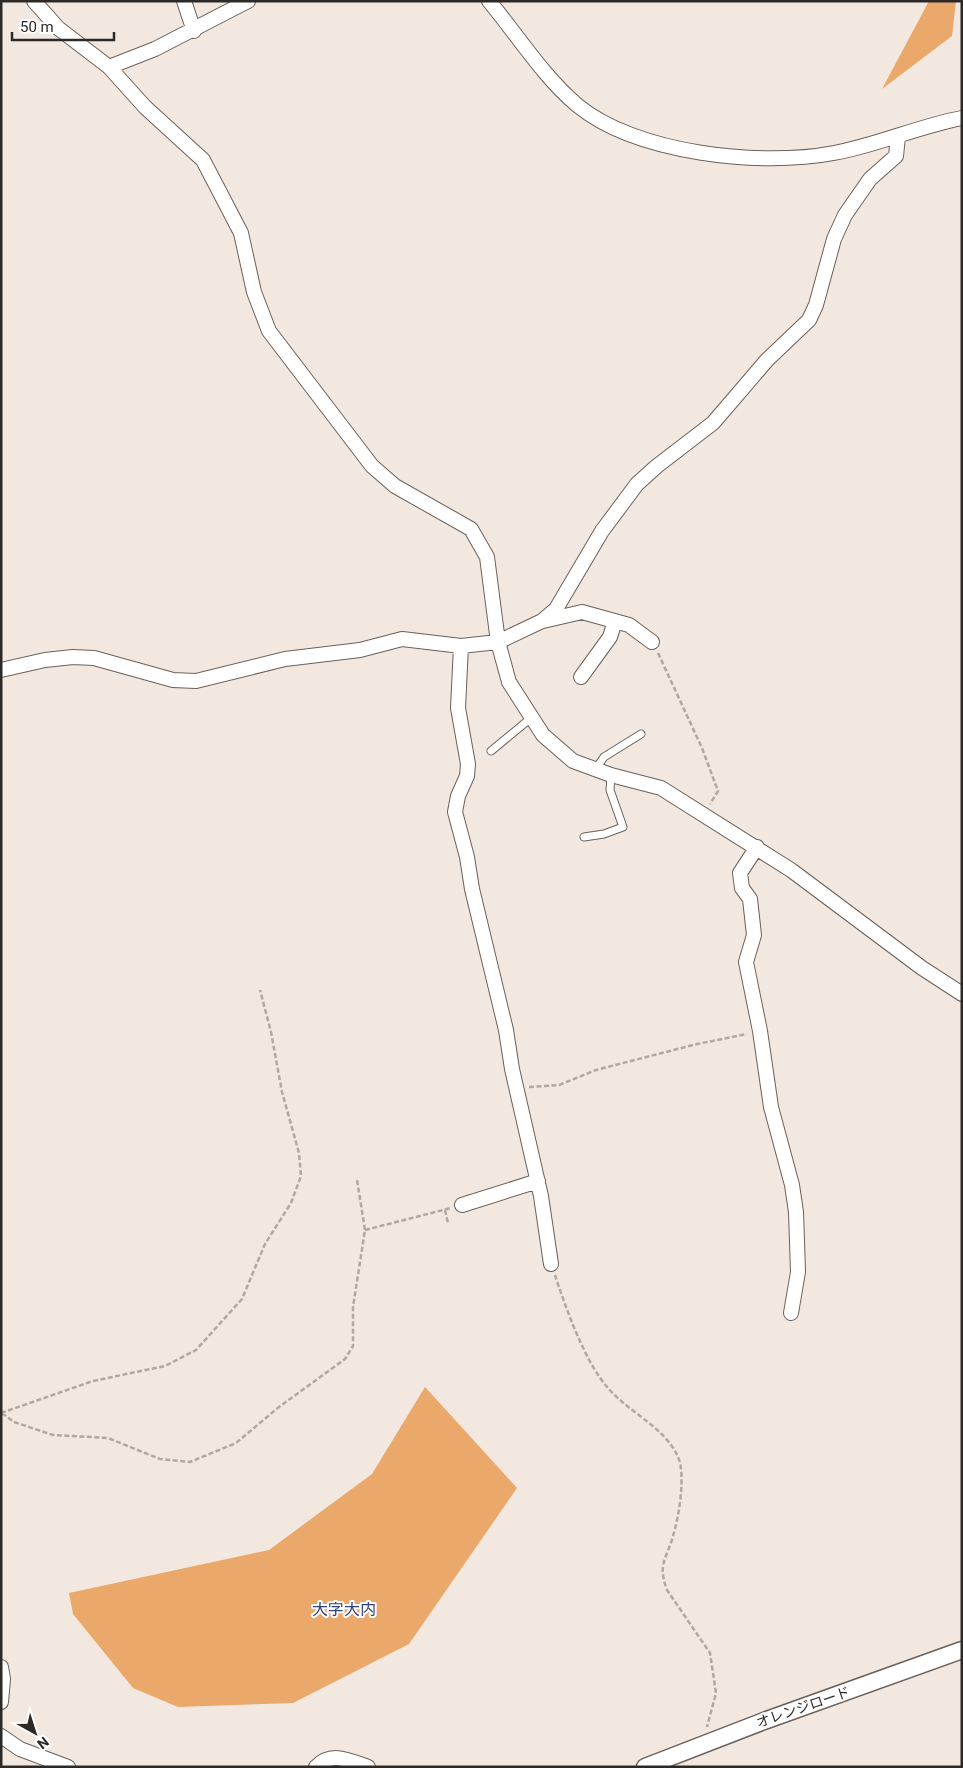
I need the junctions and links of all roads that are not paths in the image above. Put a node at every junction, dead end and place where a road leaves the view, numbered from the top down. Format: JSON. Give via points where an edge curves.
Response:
{"nodes":[{"id":1,"x":34,"y":1,"type":"edge"},
{"id":2,"x":184,"y":1,"type":"edge"},
{"id":3,"x":248,"y":1,"type":"edge"},
{"id":4,"x":490,"y":1,"type":"edge"},
{"id":5,"x":194,"y":31,"type":"junction"},
{"id":6,"x":109,"y":67,"type":"junction"},
{"id":7,"x":962,"y":118,"type":"edge"},
{"id":8,"x":898,"y":137,"type":"junction"},
{"id":9,"x":542,"y":621,"type":"junction"},
{"id":10,"x":614,"y":621,"type":"junction"},
{"id":11,"x":498,"y":642,"type":"junction"},
{"id":12,"x":652,"y":642,"type":"road end"},
{"id":13,"x":461,"y":646,"type":"junction"},
{"id":14,"x":1,"y":670,"type":"edge"},
{"id":15,"x":581,"y":677,"type":"dead end"},
{"id":16,"x":531,"y":718,"type":"junction"},
{"id":17,"x":641,"y":734,"type":"dead end"},
{"id":18,"x":491,"y":751,"type":"dead end"},
{"id":19,"x":596,"y":770,"type":"junction"},
{"id":20,"x":611,"y":775,"type":"junction"},
{"id":21,"x":584,"y":837,"type":"dead end"},
{"id":22,"x":757,"y":847,"type":"junction"},
{"id":23,"x":962,"y":994,"type":"edge"},
{"id":24,"x":538,"y":1181,"type":"junction"},
{"id":25,"x":462,"y":1204,"type":"road end"},
{"id":26,"x":551,"y":1264,"type":"road end"},
{"id":27,"x":792,"y":1313,"type":"dead end"},
{"id":28,"x":962,"y":1650,"type":"edge"},
{"id":29,"x":1,"y":1667,"type":"edge"},
{"id":30,"x":1,"y":1702,"type":"edge"},
{"id":31,"x":1,"y":1736,"type":"edge"},
{"id":32,"x":68,"y":1767,"type":"edge"},
{"id":33,"x":316,"y":1767,"type":"edge"},
{"id":34,"x":368,"y":1767,"type":"edge"},
{"id":35,"x":645,"y":1767,"type":"edge"}],
"edges":[{"from":1,"to":6,"type":"street","via":[[58,28]]},
{"from":2,"to":5,"type":"street"},
{"from":3,"to":5,"type":"street"},
{"from":4,"to":8,"type":"street","via":[[558,88],[598,121],[619,131],[686,148],[756,159],[791,160]]},
{"from":5,"to":6,"type":"street","via":[[132,60]]},
{"from":6,"to":11,"type":"street","via":[[144,107],[203,160],[241,233],[254,292],[269,331],[372,466],[395,486],[471,529],[487,557]]},
{"from":7,"to":8,"type":"street"},
{"from":8,"to":9,"type":"street","via":[[896,156],[870,179],[845,215],[834,238],[809,320],[767,360],[713,423],[637,484],[602,531],[560,603]]},
{"from":9,"to":10,"type":"street","via":[[582,612]]},
{"from":9,"to":11,"type":"street"},
{"from":10,"to":12,"type":"street","via":[[629,625]]},
{"from":10,"to":15,"type":"street","via":[[610,637]]},
{"from":11,"to":13,"type":"street"},
{"from":11,"to":16,"type":"street","via":[[508,682]]},
{"from":13,"to":14,"type":"street","via":[[402,639],[360,650],[286,659],[196,681],[172,680],[94,658],[45,660]]},
{"from":13,"to":24,"type":"street","via":[[458,708],[468,764],[455,812]]},
{"from":16,"to":18,"type":"lane"},
{"from":16,"to":19,"type":"street","via":[[543,735],[573,761]]},
{"from":17,"to":19,"type":"lane","via":[[604,757]]},
{"from":19,"to":20,"type":"street"},
{"from":20,"to":21,"type":"lane","via":[[610,790],[624,827]]},
{"from":20,"to":22,"type":"street","via":[[662,788]]},
{"from":22,"to":23,"type":"street"},
{"from":22,"to":27,"type":"street","via":[[740,873],[742,888],[750,899],[754,935],[746,962],[760,1031],[770,1108],[792,1184],[796,1212],[798,1272]]},
{"from":24,"to":25,"type":"street"},
{"from":24,"to":26,"type":"street"},
{"from":28,"to":35,"type":"street","name":"オレンジロード","via":[[708,1741]]},
{"from":29,"to":30,"type":"street"},
{"from":31,"to":32,"type":"street","via":[[20,1749]]},
{"from":33,"to":34,"type":"street","via":[[323,1759],[338,1757]]}]}
